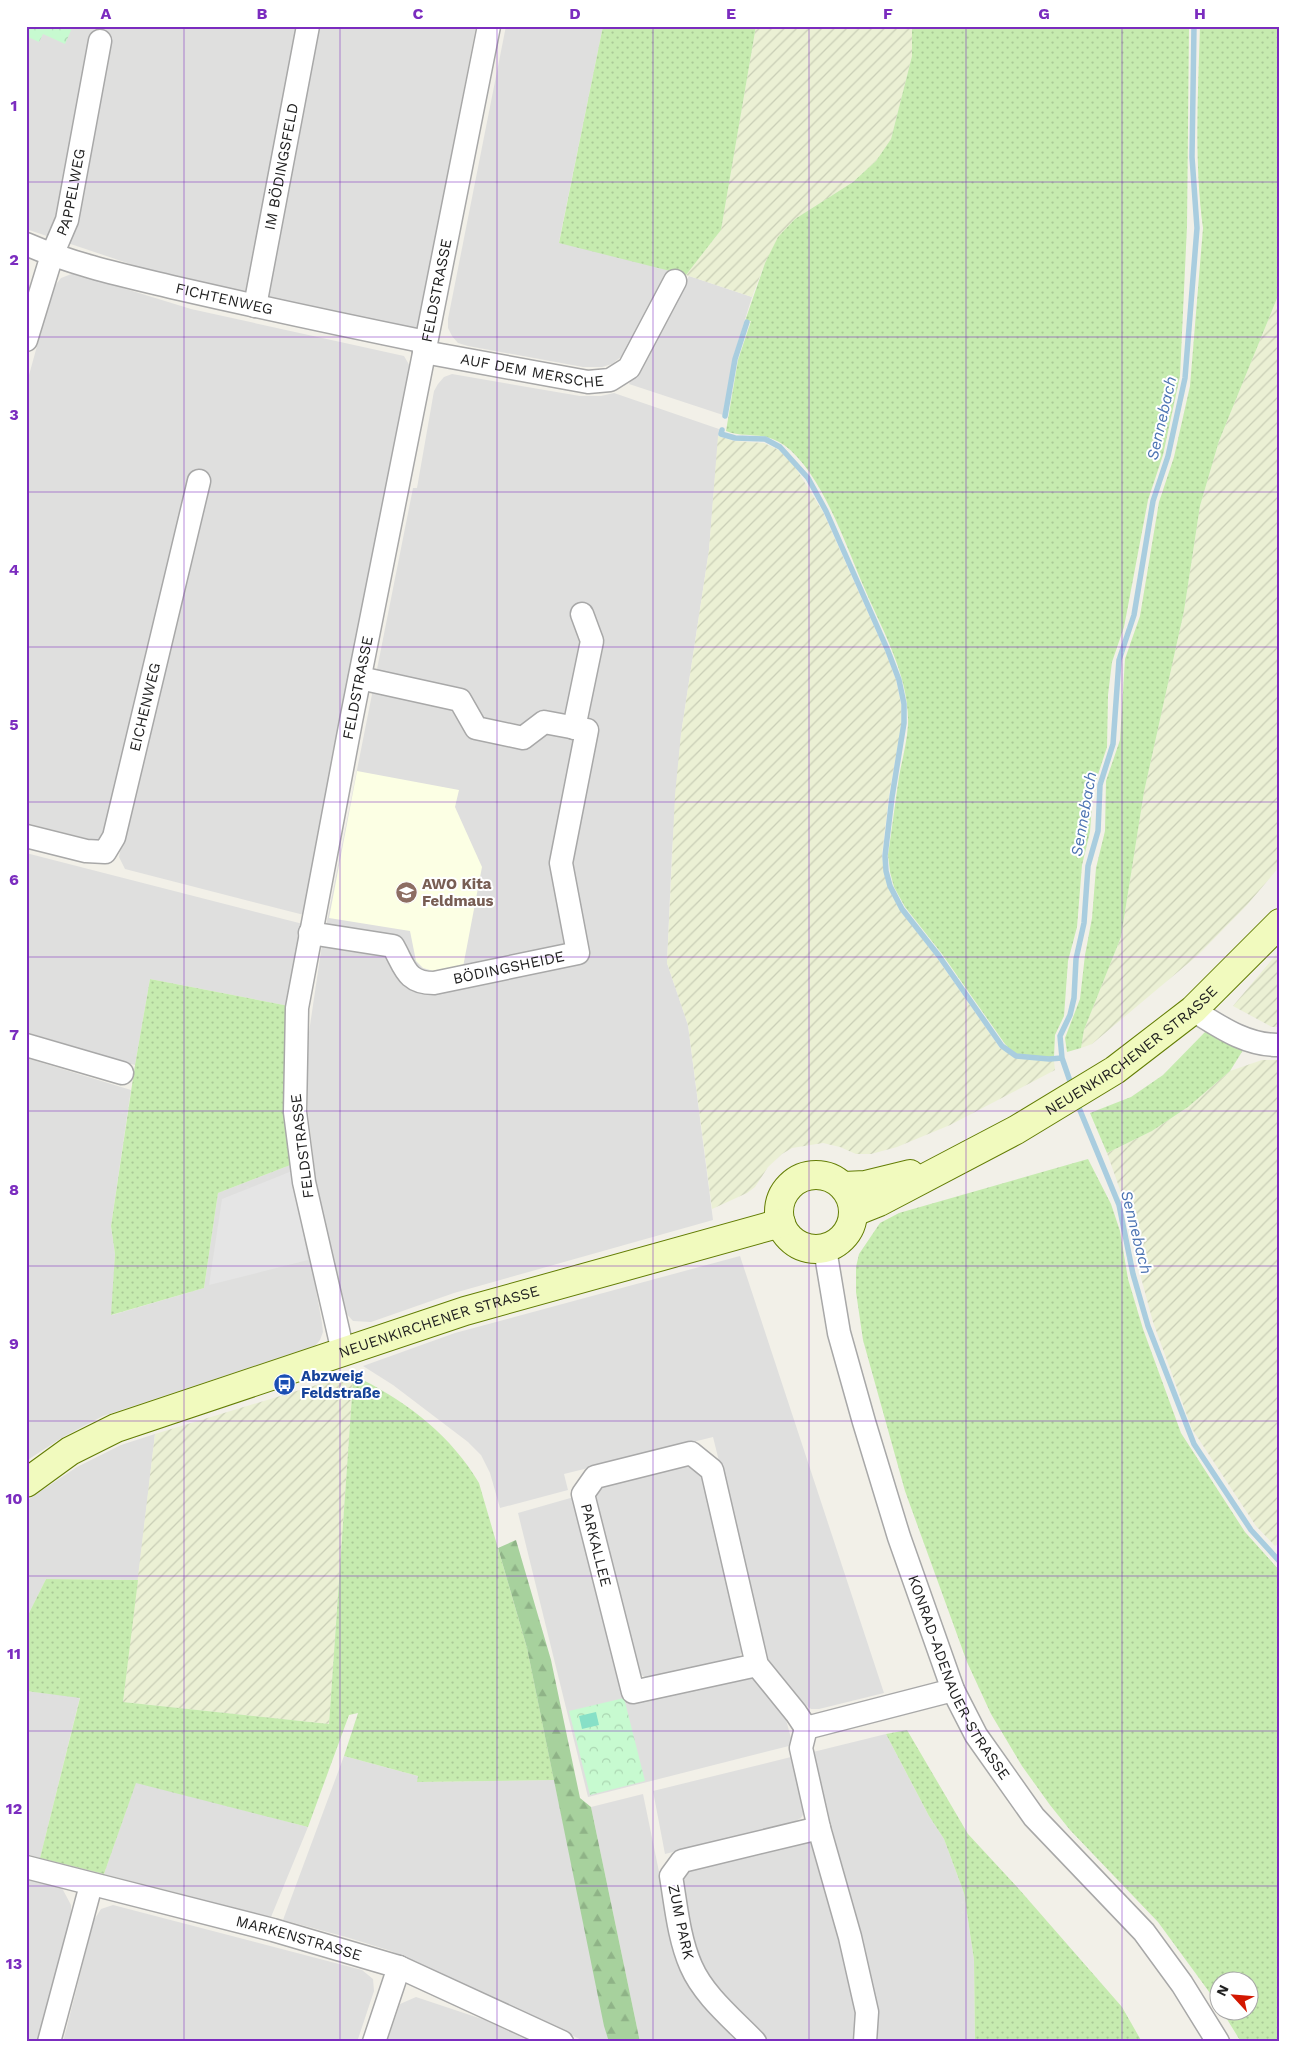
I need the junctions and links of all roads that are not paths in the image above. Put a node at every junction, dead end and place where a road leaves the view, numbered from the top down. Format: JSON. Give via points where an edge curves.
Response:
{"nodes":[{"id":1,"x":308,"y":26,"type":"edge"},
{"id":2,"x":489,"y":26,"type":"edge"},
{"id":3,"x":100,"y":41,"type":"dead end"},
{"id":4,"x":26,"y":244,"type":"edge"},
{"id":5,"x":52,"y":255,"type":"junction"},
{"id":6,"x":675,"y":281,"type":"dead end"},
{"id":7,"x":255,"y":306,"type":"junction"},
{"id":8,"x":26,"y":340,"type":"edge"},
{"id":9,"x":425,"y":347,"type":"junction"},
{"id":10,"x":199,"y":481,"type":"dead end"},
{"id":11,"x":582,"y":614,"type":"dead end"},
{"id":12,"x":360,"y":678,"type":"junction"},
{"id":13,"x":574,"y":728,"type":"junction"},
{"id":14,"x":26,"y":836,"type":"edge"},
{"id":15,"x":1280,"y":923,"type":"edge"},
{"id":16,"x":310,"y":932,"type":"junction"},
{"id":17,"x":1193,"y":1010,"type":"junction"},
{"id":18,"x":26,"y":1045,"type":"edge"},
{"id":19,"x":1280,"y":1045,"type":"edge"},
{"id":20,"x":122,"y":1073,"type":"dead end"},
{"id":21,"x":968,"y":1156,"type":"junction"},
{"id":22,"x":844,"y":1186,"type":"junction"},
{"id":23,"x":854,"y":1212,"type":"junction"},
{"id":24,"x":781,"y":1223,"type":"junction"},
{"id":25,"x":825,"y":1249,"type":"junction"},
{"id":26,"x":343,"y":1352,"type":"junction"},
{"id":27,"x":26,"y":1483,"type":"edge"},
{"id":28,"x":757,"y":1665,"type":"junction"},
{"id":29,"x":953,"y":1690,"type":"junction"},
{"id":30,"x":806,"y":1728,"type":"junction"},
{"id":31,"x":819,"y":1828,"type":"junction"},
{"id":32,"x":26,"y":1868,"type":"edge"},
{"id":33,"x":91,"y":1885,"type":"junction"},
{"id":34,"x":399,"y":1967,"type":"junction"},
{"id":35,"x":49,"y":2042,"type":"edge"},
{"id":36,"x":374,"y":2042,"type":"edge"},
{"id":37,"x":562,"y":2042,"type":"edge"},
{"id":38,"x":755,"y":2042,"type":"edge"},
{"id":39,"x":865,"y":2042,"type":"edge"},
{"id":40,"x":1218,"y":2042,"type":"edge"}],
"edges":[{"from":1,"to":7,"type":"street","name":"IM BÖDINGSFELD"},
{"from":2,"to":9,"type":"street","name":"FELDSTRASSE"},
{"from":3,"to":5,"type":"street","name":"PAPPELWEG","via":[[67,220]]},
{"from":4,"to":5,"type":"street","name":"FICHTENWEG"},
{"from":5,"to":7,"type":"street","name":"FICHTENWEG"},
{"from":5,"to":8,"type":"street","name":"PAPPELWEG"},
{"from":6,"to":9,"type":"street","name":"AUF DEM MERSCHE","via":[[629,368],[610,380],[588,382]]},
{"from":7,"to":9,"type":"street","name":"FICHTENWEG"},
{"from":9,"to":12,"type":"street","name":"FELDSTRASSE"},
{"from":10,"to":14,"type":"street","name":"EICHENWEG","via":[[114,837],[105,852],[86,851]]},
{"from":11,"to":13,"type":"street","via":[[592,641]]},
{"from":12,"to":13,"type":"street","via":[[460,700],[476,728],[522,738],[544,722]]},
{"from":12,"to":16,"type":"street","name":"FELDSTRASSE"},
{"from":13,"to":16,"type":"street","name":"BÖDINGSHEIDE","via":[[587,730],[561,863],[578,953],[434,983],[420,983],[409,976],[393,946]]},
{"from":15,"to":17,"type":"street","name":"NEUENKIRCHENER STRASSE"},
{"from":16,"to":26,"type":"street","name":"FELDSTRASSE","via":[[297,1008],[295,1112],[304,1182]]},
{"from":17,"to":19,"type":"street","via":[[1249,1041]]},
{"from":17,"to":21,"type":"street","name":"NEUENKIRCHENER STRASSE","via":[[1115,1070]]},
{"from":18,"to":20,"type":"street"},
{"from":21,"to":22,"type":"street","name":"NEUENKIRCHENER STRASSE","via":[[903,1177]]},
{"from":21,"to":23,"type":"street","name":"NEUENKIRCHENER STRASSE"},
{"from":22,"to":23,"type":"street","via":[[852,1198]]},
{"from":22,"to":24,"type":"street","via":[[830,1177],[814,1175],[798,1180],[786,1191],[779,1206]]},
{"from":23,"to":25,"type":"street","via":[[846,1235]]},
{"from":24,"to":25,"type":"street","via":[[790,1239],[798,1244]]},
{"from":24,"to":26,"type":"street","name":"NEUENKIRCHENER STRASSE","via":[[465,1310]]},
{"from":25,"to":29,"type":"street","name":"KONRAD-ADENAUER-STRASSE","via":[[839,1333],[864,1422],[899,1538]]},
{"from":26,"to":27,"type":"street","name":"NEUENKIRCHENER STRASSE","via":[[116,1428],[70,1452]]},
{"from":28,"to":28,"type":"street","name":"PARKALLEE","via":[[712,1470],[691,1453],[595,1477],[583,1494],[633,1692]]},
{"from":28,"to":30,"type":"street","name":"PARKALLEE"},
{"from":29,"to":30,"type":"street"},
{"from":29,"to":40,"type":"street","name":"KONRAD-ADENAUER-STRASSE","via":[[976,1735],[1028,1809],[1144,1932],[1182,1984]]},
{"from":30,"to":31,"type":"street","via":[[801,1748]]},
{"from":31,"to":38,"type":"street","name":"ZUM PARK","via":[[682,1861],[671,1876],[681,1934],[691,1967],[709,1994]]},
{"from":31,"to":39,"type":"street","via":[[867,2012]]},
{"from":32,"to":33,"type":"street","name":"MARKENSTRASSE"},
{"from":33,"to":34,"type":"street","name":"MARKENSTRASSE","via":[[273,1930]]},
{"from":33,"to":35,"type":"street"},
{"from":34,"to":36,"type":"street"},
{"from":34,"to":37,"type":"street","name":"MARKENSTRASSE"}]}
